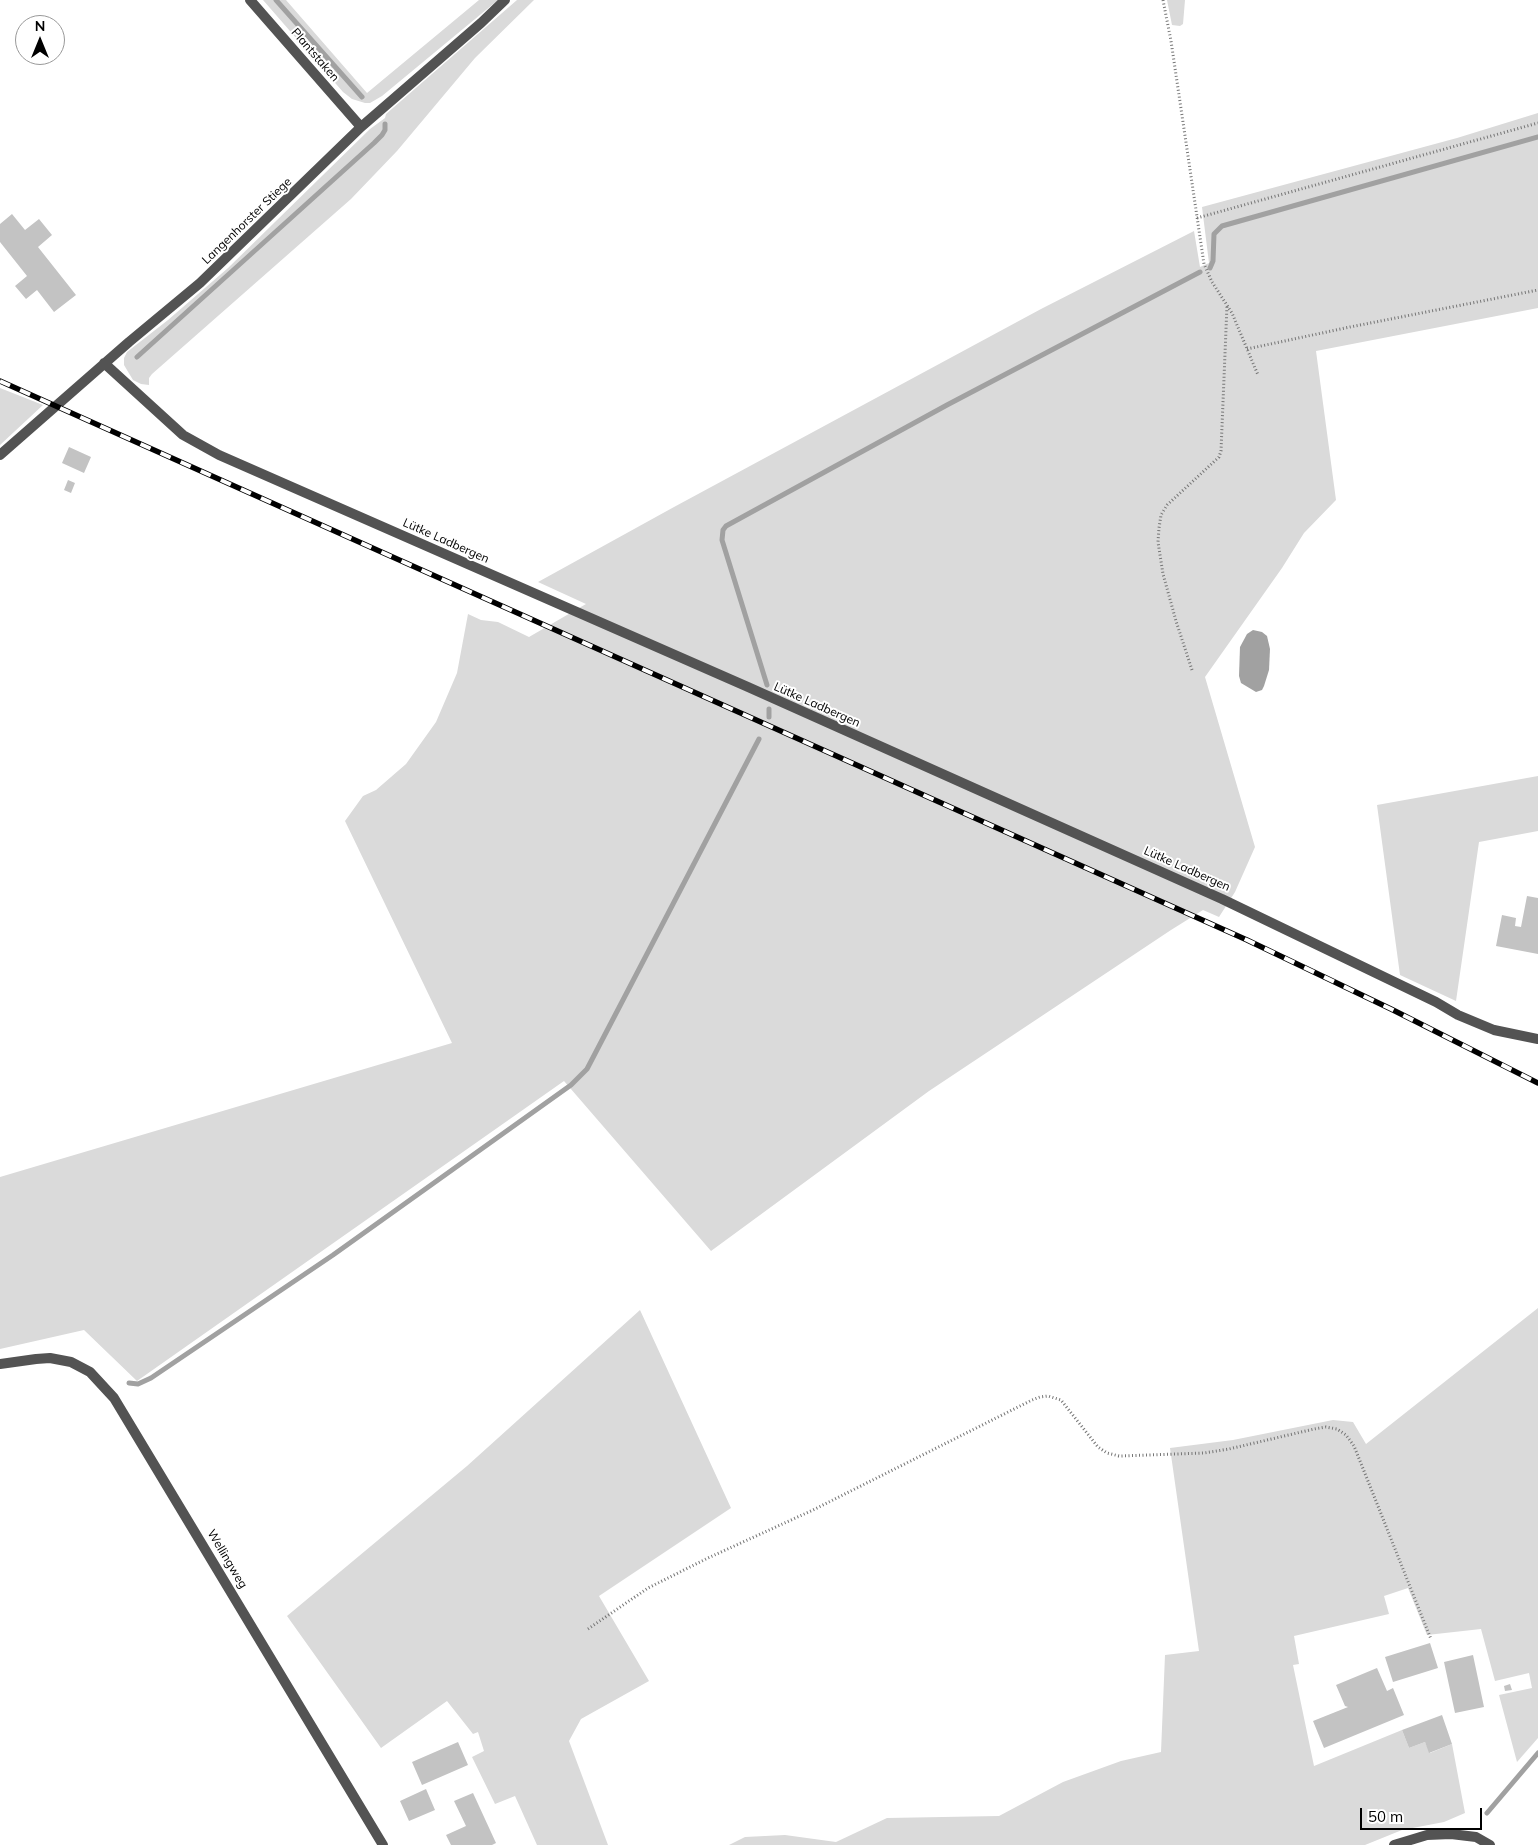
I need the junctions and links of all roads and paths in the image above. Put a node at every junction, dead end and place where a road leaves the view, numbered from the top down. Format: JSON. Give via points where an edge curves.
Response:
{"nodes":[{"id":1,"x":250,"y":0,"type":"edge"},
{"id":2,"x":505,"y":0,"type":"edge"},
{"id":3,"x":1163,"y":0,"type":"edge"},
{"id":4,"x":1538,"y":123,"type":"edge"},
{"id":5,"x":361,"y":127,"type":"junction"},
{"id":6,"x":1196,"y":218,"type":"junction"},
{"id":7,"x":1538,"y":290,"type":"edge"},
{"id":8,"x":1227,"y":305,"type":"junction"},
{"id":9,"x":1247,"y":349,"type":"junction"},
{"id":10,"x":104,"y":363,"type":"junction"},
{"id":11,"x":1258,"y":375,"type":"dead end"},
{"id":12,"x":0,"y":455,"type":"edge"},
{"id":13,"x":1192,"y":670,"type":"dead end"},
{"id":14,"x":1538,"y":1038,"type":"edge"},
{"id":15,"x":0,"y":1364,"type":"edge"},
{"id":16,"x":588,"y":1629,"type":"dead end"},
{"id":17,"x":1431,"y":1639,"type":"dead end"},
{"id":18,"x":383,"y":1845,"type":"edge"},
{"id":19,"x":1394,"y":1845,"type":"edge"},
{"id":20,"x":1490,"y":1845,"type":"edge"}],
"edges":[{"from":1,"to":5,"type":"street","name":"Plantstaken"},
{"from":2,"to":5,"type":"street","name":"Langenhorster Stiege"},
{"from":3,"to":6,"type":"path"},
{"from":4,"to":6,"type":"path"},
{"from":5,"to":10,"type":"street","name":"Langenhorster Stiege","via":[[200,283]]},
{"from":6,"to":8,"type":"path","via":[[1204,264]]},
{"from":7,"to":9,"type":"path"},
{"from":8,"to":9,"type":"path"},
{"from":8,"to":13,"type":"path","via":[[1222,451],[1168,505],[1161,516],[1159,528],[1159,558]]},
{"from":9,"to":11,"type":"path"},
{"from":10,"to":12,"type":"street","name":"Langenhorster Stiege"},
{"from":10,"to":14,"type":"street","name":"Lütke Ladbergen","via":[[183,435],[219,455],[1222,899],[1458,1015],[1494,1030]]},
{"from":15,"to":18,"type":"street","name":"Wellingweg","via":[[50,1358],[71,1362],[90,1372],[114,1398]]},
{"from":16,"to":17,"type":"path","via":[[648,1588],[699,1562],[813,1510],[1040,1397],[1048,1396],[1061,1400],[1098,1446],[1119,1456],[1204,1453],[1326,1427],[1346,1435],[1354,1446]]},
{"from":19,"to":20,"type":"street","via":[[1427,1836],[1451,1834],[1476,1837]]}]}
